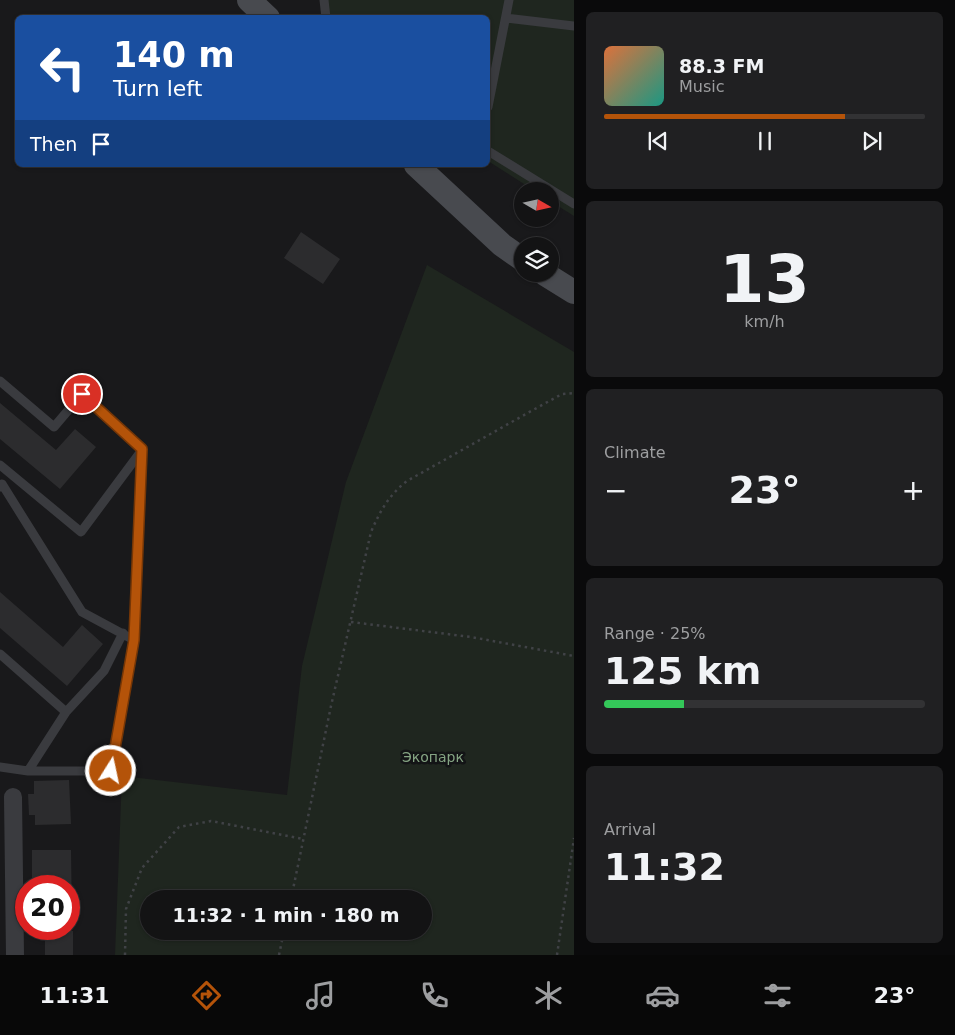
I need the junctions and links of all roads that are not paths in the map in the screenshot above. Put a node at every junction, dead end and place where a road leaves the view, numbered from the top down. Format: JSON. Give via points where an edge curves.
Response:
{"nodes":[{"id":1,"x":249,"y":0,"type":"edge"},
{"id":2,"x":324,"y":0,"type":"edge"},
{"id":3,"x":509,"y":0,"type":"edge"},
{"id":4,"x":265,"y":15,"type":"edge"},
{"id":5,"x":326,"y":15,"type":"edge"},
{"id":6,"x":506,"y":18,"type":"junction"},
{"id":7,"x":574,"y":26,"type":"edge"},
{"id":8,"x":490,"y":97,"type":"edge"},
{"id":9,"x":490,"y":152,"type":"edge"},
{"id":10,"x":418,"y":167,"type":"edge"},
{"id":11,"x":574,"y":204,"type":"edge"},
{"id":12,"x":514,"y":253,"type":"edge"},
{"id":13,"x":558,"y":282,"type":"edge"},
{"id":14,"x":574,"y":292,"type":"edge"},
{"id":15,"x":0,"y":381,"type":"edge"},
{"id":16,"x":142,"y":449,"type":"junction"},
{"id":17,"x":0,"y":465,"type":"edge"},
{"id":18,"x":16,"y":478,"type":"junction"},
{"id":19,"x":1,"y":486,"type":"edge"},
{"id":20,"x":123,"y":633,"type":"junction"},
{"id":21,"x":134,"y":640,"type":"junction"},
{"id":22,"x":0,"y":654,"type":"edge"},
{"id":23,"x":66,"y":712,"type":"junction"},
{"id":24,"x":0,"y":767,"type":"edge"},
{"id":25,"x":28,"y":772,"type":"junction"},
{"id":26,"x":13,"y":797,"type":"dead end"},
{"id":27,"x":15,"y":955,"type":"edge"}],
"edges":[{"from":1,"to":4,"type":"main road"},
{"from":2,"to":5,"type":"lane"},
{"from":3,"to":6,"type":"lane"},
{"from":6,"to":7,"type":"lane"},
{"from":6,"to":8,"type":"lane"},
{"from":9,"to":11,"type":"lane"},
{"from":10,"to":12,"type":"main road"},
{"from":13,"to":14,"type":"main road"},
{"from":15,"to":16,"type":"lane","via":[[54,427],[82,394]]},
{"from":16,"to":18,"type":"lane","via":[[81,532]]},
{"from":16,"to":21,"type":"lane"},
{"from":17,"to":18,"type":"lane"},
{"from":18,"to":19,"type":"lane"},
{"from":19,"to":20,"type":"lane","via":[[82,612]]},
{"from":20,"to":21,"type":"lane"},
{"from":20,"to":23,"type":"lane","via":[[104,671]]},
{"from":21,"to":25,"type":"lane","via":[[111,771]]},
{"from":22,"to":23,"type":"lane"},
{"from":23,"to":25,"type":"lane"},
{"from":24,"to":25,"type":"lane"},
{"from":26,"to":27,"type":"street"}]}
